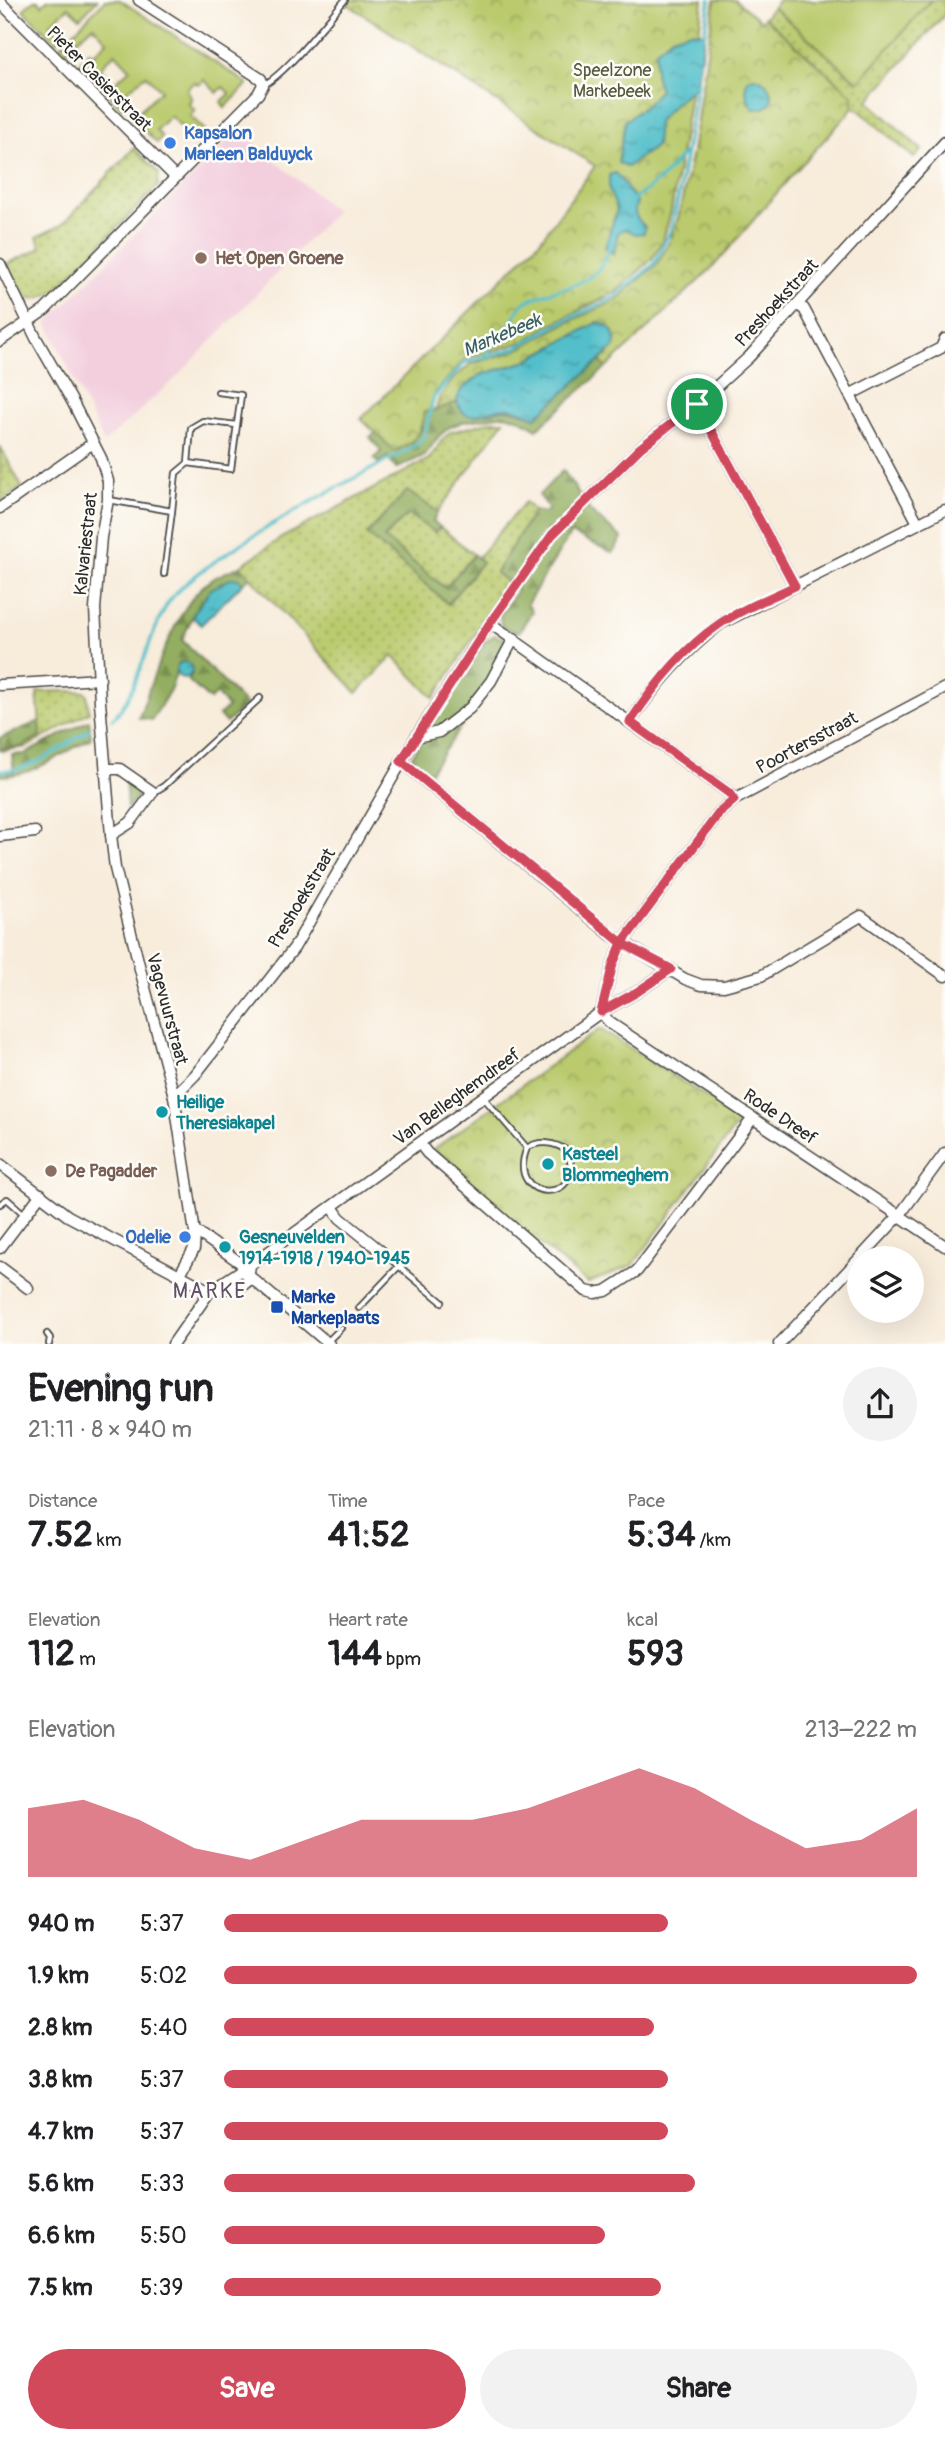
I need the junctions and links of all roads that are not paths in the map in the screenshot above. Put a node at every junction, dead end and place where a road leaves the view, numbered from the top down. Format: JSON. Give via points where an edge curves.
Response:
{"nodes":[{"id":1,"x":139,"y":0,"type":"edge"},
{"id":2,"x":345,"y":0,"type":"edge"},
{"id":3,"x":0,"y":2,"type":"edge"},
{"id":4,"x":264,"y":85,"type":"junction"},
{"id":5,"x":945,"y":142,"type":"edge"},
{"id":6,"x":175,"y":177,"type":"junction"},
{"id":7,"x":0,"y":264,"type":"edge"},
{"id":8,"x":798,"y":305,"type":"junction"},
{"id":9,"x":29,"y":322,"type":"junction"},
{"id":10,"x":945,"y":339,"type":"edge"},
{"id":11,"x":0,"y":341,"type":"edge"},
{"id":12,"x":218,"y":392,"type":"dead end"},
{"id":13,"x":851,"y":394,"type":"junction"},
{"id":14,"x":697,"y":404,"type":"junction"},
{"id":15,"x":237,"y":425,"type":"junction"},
{"id":16,"x":93,"y":443,"type":"junction"},
{"id":17,"x":188,"y":463,"type":"junction"},
{"id":18,"x":108,"y":500,"type":"junction"},
{"id":19,"x":0,"y":508,"type":"edge"},
{"id":20,"x":945,"y":510,"type":"edge"},
{"id":21,"x":172,"y":511,"type":"junction"},
{"id":22,"x":919,"y":523,"type":"junction"},
{"id":23,"x":164,"y":574,"type":"dead end"},
{"id":24,"x":795,"y":586,"type":"junction"},
{"id":25,"x":490,"y":623,"type":"junction"},
{"id":26,"x":514,"y":639,"type":"junction"},
{"id":27,"x":100,"y":678,"type":"junction"},
{"id":28,"x":0,"y":685,"type":"edge"},
{"id":29,"x":945,"y":688,"type":"edge"},
{"id":30,"x":260,"y":698,"type":"dead end"},
{"id":31,"x":630,"y":722,"type":"junction"},
{"id":32,"x":416,"y":737,"type":"junction"},
{"id":33,"x":401,"y":761,"type":"junction"},
{"id":34,"x":106,"y":769,"type":"junction"},
{"id":35,"x":153,"y":792,"type":"junction"},
{"id":36,"x":734,"y":800,"type":"junction"},
{"id":37,"x":35,"y":832,"type":"dead end"},
{"id":38,"x":111,"y":835,"type":"junction"},
{"id":39,"x":0,"y":836,"type":"edge"},
{"id":40,"x":622,"y":943,"type":"junction"},
{"id":41,"x":671,"y":969,"type":"junction"},
{"id":42,"x":945,"y":976,"type":"edge"},
{"id":43,"x":601,"y":1012,"type":"junction"},
{"id":44,"x":174,"y":1096,"type":"junction"},
{"id":45,"x":482,"y":1096,"type":"junction"},
{"id":46,"x":753,"y":1118,"type":"junction"},
{"id":47,"x":420,"y":1144,"type":"junction"},
{"id":48,"x":527,"y":1148,"type":"junction"},
{"id":49,"x":945,"y":1153,"type":"edge"},
{"id":50,"x":0,"y":1164,"type":"edge"},
{"id":51,"x":41,"y":1194,"type":"junction"},
{"id":52,"x":0,"y":1204,"type":"edge"},
{"id":53,"x":332,"y":1206,"type":"junction"},
{"id":54,"x":24,"y":1214,"type":"junction"},
{"id":55,"x":899,"y":1216,"type":"junction"},
{"id":56,"x":198,"y":1233,"type":"junction"},
{"id":57,"x":871,"y":1246,"type":"edge"},
{"id":58,"x":945,"y":1246,"type":"edge"},
{"id":59,"x":0,"y":1248,"type":"edge"},
{"id":60,"x":382,"y":1252,"type":"joint"},
{"id":61,"x":242,"y":1264,"type":"dead end"},
{"id":62,"x":399,"y":1266,"type":"junction"},
{"id":63,"x":0,"y":1267,"type":"edge"},
{"id":64,"x":847,"y":1272,"type":"edge"},
{"id":65,"x":180,"y":1274,"type":"junction"},
{"id":66,"x":249,"y":1275,"type":"junction"},
{"id":67,"x":27,"y":1287,"type":"dead end"},
{"id":68,"x":210,"y":1291,"type":"junction"},
{"id":69,"x":442,"y":1301,"type":"dead end"},
{"id":70,"x":359,"y":1308,"type":"dead end"},
{"id":71,"x":341,"y":1328,"type":"dead end"},
{"id":72,"x":47,"y":1334,"type":"dead end"},
{"id":73,"x":328,"y":1343,"type":"edge"},
{"id":74,"x":49,"y":1344,"type":"edge"},
{"id":75,"x":173,"y":1344,"type":"edge"},
{"id":76,"x":779,"y":1344,"type":"edge"}],
"edges":[{"from":1,"to":4,"type":"street"},
{"from":2,"to":4,"type":"lane"},
{"from":3,"to":6,"type":"street","name":"Pieter Casierstraat"},
{"from":4,"to":6,"type":"street"},
{"from":5,"to":8,"type":"street","name":"Preshoekstraat"},
{"from":6,"to":9,"type":"street"},
{"from":7,"to":9,"type":"street","name":"Kalvariestraat"},
{"from":8,"to":13,"type":"street"},
{"from":8,"to":14,"type":"street","name":"Preshoekstraat"},
{"from":9,"to":11,"type":"street"},
{"from":9,"to":16,"type":"street","name":"Kalvariestraat"},
{"from":10,"to":13,"type":"street","via":[[941,348]]},
{"from":12,"to":15,"type":"lane","via":[[241,395]]},
{"from":13,"to":22,"type":"street"},
{"from":14,"to":24,"type":"street"},
{"from":14,"to":25,"type":"street","name":"Preshoekstraat","via":[[640,448],[552,535]]},
{"from":15,"to":17,"type":"lane","via":[[203,421],[191,428]]},
{"from":15,"to":17,"type":"lane","via":[[231,469]]},
{"from":16,"to":18,"type":"street","name":"Kalvariestraat","via":[[105,468]]},
{"from":16,"to":19,"type":"street"},
{"from":17,"to":21,"type":"lane","via":[[176,473]]},
{"from":18,"to":21,"type":"lane"},
{"from":18,"to":27,"type":"street","name":"Kalvariestraat","via":[[95,609]]},
{"from":20,"to":22,"type":"street"},
{"from":21,"to":23,"type":"lane"},
{"from":22,"to":24,"type":"street"},
{"from":24,"to":31,"type":"street","via":[[720,624],[694,644]]},
{"from":25,"to":26,"type":"street"},
{"from":25,"to":32,"type":"street","name":"Preshoekstraat"},
{"from":26,"to":31,"type":"street"},
{"from":26,"to":32,"type":"street","via":[[470,708],[439,733]]},
{"from":27,"to":28,"type":"street"},
{"from":27,"to":34,"type":"street","name":"Kalvariestraat"},
{"from":29,"to":36,"type":"street","name":"Poortersstraat"},
{"from":30,"to":35,"type":"lane"},
{"from":31,"to":36,"type":"street"},
{"from":32,"to":33,"type":"street","name":"Preshoekstraat"},
{"from":33,"to":40,"type":"street"},
{"from":33,"to":44,"type":"street","name":"Preshoekstraat","via":[[294,948]]},
{"from":34,"to":35,"type":"street","via":[[120,769]]},
{"from":34,"to":38,"type":"street","name":"Vagevuurstraat"},
{"from":35,"to":38,"type":"street","via":[[130,823]]},
{"from":36,"to":40,"type":"street","name":"Poortersstraat","via":[[719,813]]},
{"from":37,"to":39,"type":"street"},
{"from":38,"to":44,"type":"street","name":"Vagevuurstraat"},
{"from":40,"to":41,"type":"street"},
{"from":40,"to":43,"type":"street"},
{"from":41,"to":42,"type":"street","via":[[701,985],[743,982],[861,916]]},
{"from":41,"to":43,"type":"street","name":"Van Belleghemdreef"},
{"from":43,"to":45,"type":"street","name":"Van Belleghemdreef"},
{"from":43,"to":46,"type":"street","name":"Rode Dreef","via":[[610,1023]]},
{"from":44,"to":56,"type":"street","name":"Vagevuurstraat"},
{"from":45,"to":47,"type":"street","name":"Van Belleghemdreef"},
{"from":45,"to":48,"type":"lane"},
{"from":46,"to":47,"type":"street","via":[[636,1271],[595,1293],[586,1291]]},
{"from":46,"to":55,"type":"street","name":"Rode Dreef"},
{"from":47,"to":53,"type":"street","name":"Van Belleghemdreef"},
{"from":48,"to":48,"type":"lane","via":[[523,1170],[531,1184],[547,1193],[559,1189],[570,1172],[567,1151],[551,1143]]},
{"from":49,"to":55,"type":"street"},
{"from":50,"to":51,"type":"street"},
{"from":51,"to":54,"type":"street"},
{"from":51,"to":65,"type":"street","via":[[68,1216]]},
{"from":52,"to":54,"type":"lane","via":[[7,1199]]},
{"from":53,"to":60,"type":"street"},
{"from":53,"to":66,"type":"street","name":"Van Belleghemdreef","via":[[250,1265]]},
{"from":54,"to":59,"type":"street"},
{"from":55,"to":57,"type":"street"},
{"from":55,"to":58,"type":"street","name":"Rode Dreef"},
{"from":56,"to":61,"type":"street"},
{"from":56,"to":65,"type":"street"},
{"from":60,"to":62,"type":"lane"},
{"from":62,"to":69,"type":"lane"},
{"from":62,"to":70,"type":"lane"},
{"from":63,"to":67,"type":"street"},
{"from":64,"to":76,"type":"street"},
{"from":65,"to":68,"type":"street"},
{"from":66,"to":68,"type":"street","via":[[242,1286]]},
{"from":66,"to":73,"type":"street"},
{"from":68,"to":75,"type":"street"},
{"from":71,"to":73,"type":"lane"},
{"from":72,"to":74,"type":"lane"}]}
